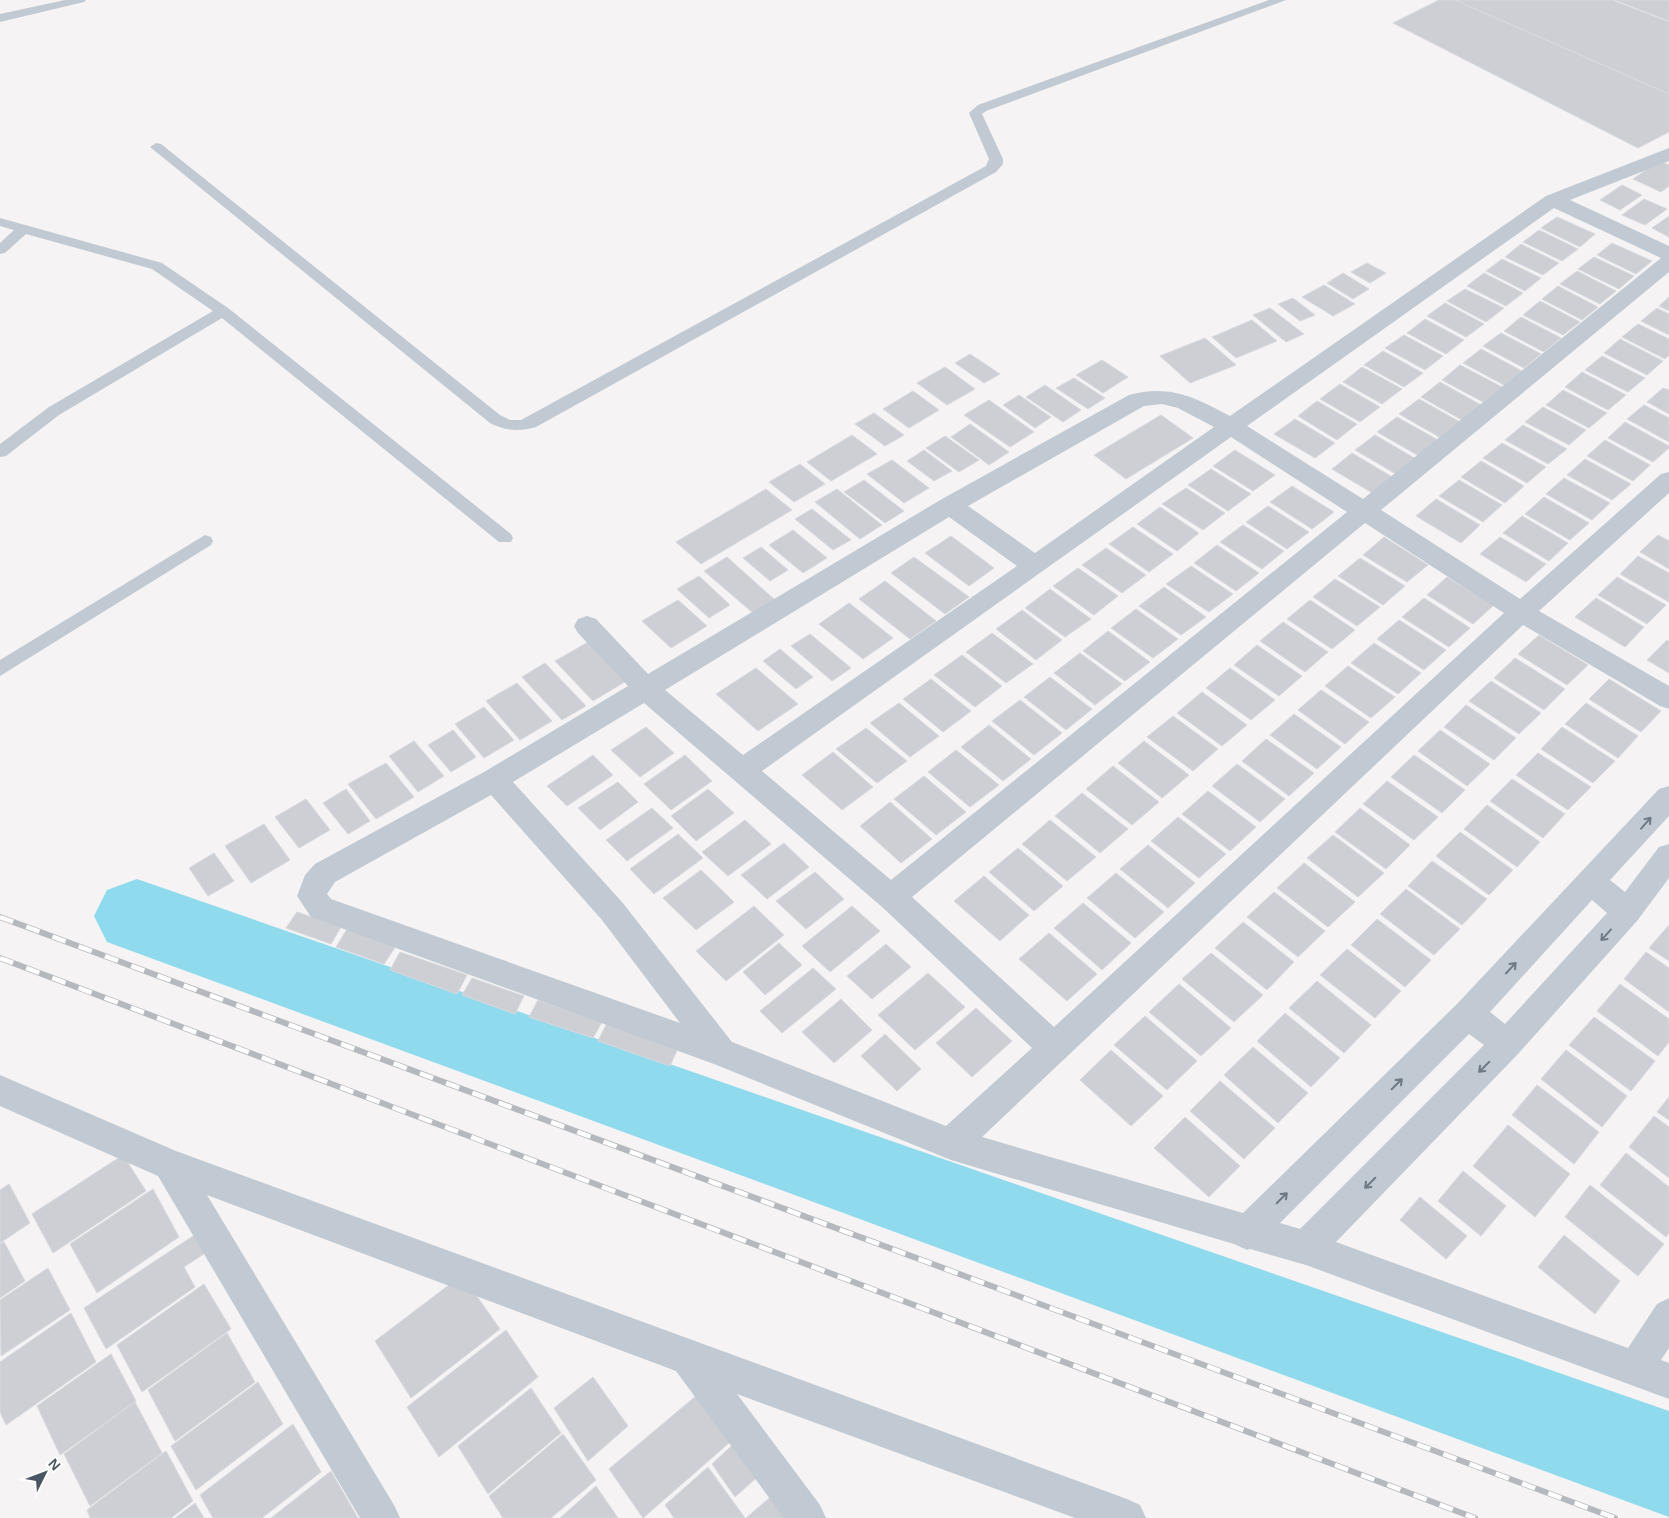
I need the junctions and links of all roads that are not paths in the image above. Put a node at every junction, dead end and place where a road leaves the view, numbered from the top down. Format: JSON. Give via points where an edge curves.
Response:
{"nodes":[{"id":1,"x":80,"y":0,"type":"edge"},
{"id":2,"x":1280,"y":0,"type":"edge"},
{"id":3,"x":0,"y":18,"type":"edge"},
{"id":4,"x":156,"y":147,"type":"dead end"},
{"id":5,"x":1667,"y":156,"type":"edge"},
{"id":6,"x":1553,"y":200,"type":"junction"},
{"id":7,"x":0,"y":222,"type":"edge"},
{"id":8,"x":23,"y":229,"type":"junction"},
{"id":9,"x":0,"y":250,"type":"edge"},
{"id":10,"x":1669,"y":254,"type":"edge"},
{"id":11,"x":1669,"y":262,"type":"edge"},
{"id":12,"x":223,"y":311,"type":"junction"},
{"id":13,"x":1231,"y":426,"type":"junction"},
{"id":14,"x":0,"y":452,"type":"edge"},
{"id":15,"x":1669,"y":480,"type":"edge"},
{"id":16,"x":950,"y":506,"type":"junction"},
{"id":17,"x":1363,"y":510,"type":"junction"},
{"id":18,"x":505,"y":538,"type":"dead end"},
{"id":19,"x":205,"y":541,"type":"dead end"},
{"id":20,"x":1035,"y":566,"type":"junction"},
{"id":21,"x":1521,"y":612,"type":"junction"},
{"id":22,"x":588,"y":626,"type":"dead end"},
{"id":23,"x":0,"y":670,"type":"edge"},
{"id":24,"x":647,"y":690,"type":"junction"},
{"id":25,"x":1669,"y":699,"type":"edge"},
{"id":26,"x":742,"y":770,"type":"junction"},
{"id":27,"x":494,"y":780,"type":"junction"},
{"id":28,"x":1669,"y":797,"type":"edge"},
{"id":29,"x":1625,"y":847,"type":"junction"},
{"id":30,"x":1666,"y":866,"type":"edge"},
{"id":31,"x":1590,"y":882,"type":"junction"},
{"id":32,"x":892,"y":897,"type":"junction"},
{"id":33,"x":1627,"y":912,"type":"junction"},
{"id":34,"x":1468,"y":1014,"type":"junction"},
{"id":35,"x":1507,"y":1044,"type":"junction"},
{"id":36,"x":1055,"y":1049,"type":"junction"},
{"id":37,"x":721,"y":1052,"type":"junction"},
{"id":38,"x":0,"y":1090,"type":"edge"},
{"id":39,"x":951,"y":1144,"type":"junction"},
{"id":40,"x":170,"y":1165,"type":"junction"},
{"id":41,"x":1247,"y":1233,"type":"junction"},
{"id":42,"x":1306,"y":1248,"type":"junction"},
{"id":43,"x":1669,"y":1316,"type":"edge"},
{"id":44,"x":688,"y":1358,"type":"junction"},
{"id":45,"x":1635,"y":1369,"type":"junction"},
{"id":46,"x":1669,"y":1381,"type":"edge"},
{"id":47,"x":380,"y":1518,"type":"edge"},
{"id":48,"x":807,"y":1518,"type":"edge"},
{"id":49,"x":1127,"y":1518,"type":"edge"}],
"edges":[{"from":1,"to":3,"type":"lane"},
{"from":2,"to":4,"type":"lane","via":[[976,112],[996,159],[991,169],[521,427],[495,419]]},
{"from":5,"to":6,"type":"street"},
{"from":6,"to":10,"type":"street"},
{"from":6,"to":13,"type":"street"},
{"from":7,"to":8,"type":"lane"},
{"from":8,"to":9,"type":"lane"},
{"from":8,"to":12,"type":"lane","via":[[157,266]]},
{"from":11,"to":17,"type":"street"},
{"from":12,"to":14,"type":"lane","via":[[54,411]]},
{"from":12,"to":18,"type":"lane"},
{"from":13,"to":16,"type":"street","via":[[1182,401],[1159,395],[1146,397]]},
{"from":13,"to":17,"type":"street"},
{"from":13,"to":20,"type":"street"},
{"from":15,"to":21,"type":"street"},
{"from":16,"to":20,"type":"street"},
{"from":16,"to":24,"type":"street"},
{"from":17,"to":21,"type":"street"},
{"from":17,"to":32,"type":"street"},
{"from":19,"to":23,"type":"lane"},
{"from":20,"to":26,"type":"street"},
{"from":21,"to":25,"type":"street"},
{"from":21,"to":36,"type":"street"},
{"from":22,"to":24,"type":"street"},
{"from":24,"to":26,"type":"street"},
{"from":24,"to":27,"type":"street"},
{"from":26,"to":32,"type":"street"},
{"from":27,"to":37,"type":"street","via":[[612,911]]},
{"from":27,"to":37,"type":"street","via":[[325,873],[313,889],[314,901],[321,908]]},
{"from":29,"to":28,"type":"street","one_way":true},
{"from":29,"to":30,"type":"street"},
{"from":29,"to":31,"type":"street"},
{"from":30,"to":33,"type":"street"},
{"from":31,"to":33,"type":"street"},
{"from":34,"to":31,"type":"street","one_way":true},
{"from":32,"to":36,"type":"street"},
{"from":33,"to":35,"type":"street","one_way":true},
{"from":34,"to":35,"type":"street"},
{"from":41,"to":34,"type":"street","one_way":true},
{"from":35,"to":42,"type":"street","one_way":true},
{"from":36,"to":39,"type":"street"},
{"from":37,"to":39,"type":"street"},
{"from":38,"to":40,"type":"street"},
{"from":39,"to":41,"type":"street"},
{"from":40,"to":44,"type":"street"},
{"from":40,"to":47,"type":"street"},
{"from":41,"to":42,"type":"street"},
{"from":42,"to":45,"type":"street"},
{"from":43,"to":45,"type":"street"},
{"from":44,"to":48,"type":"street"},
{"from":44,"to":49,"type":"street"},
{"from":45,"to":46,"type":"street"}]}
